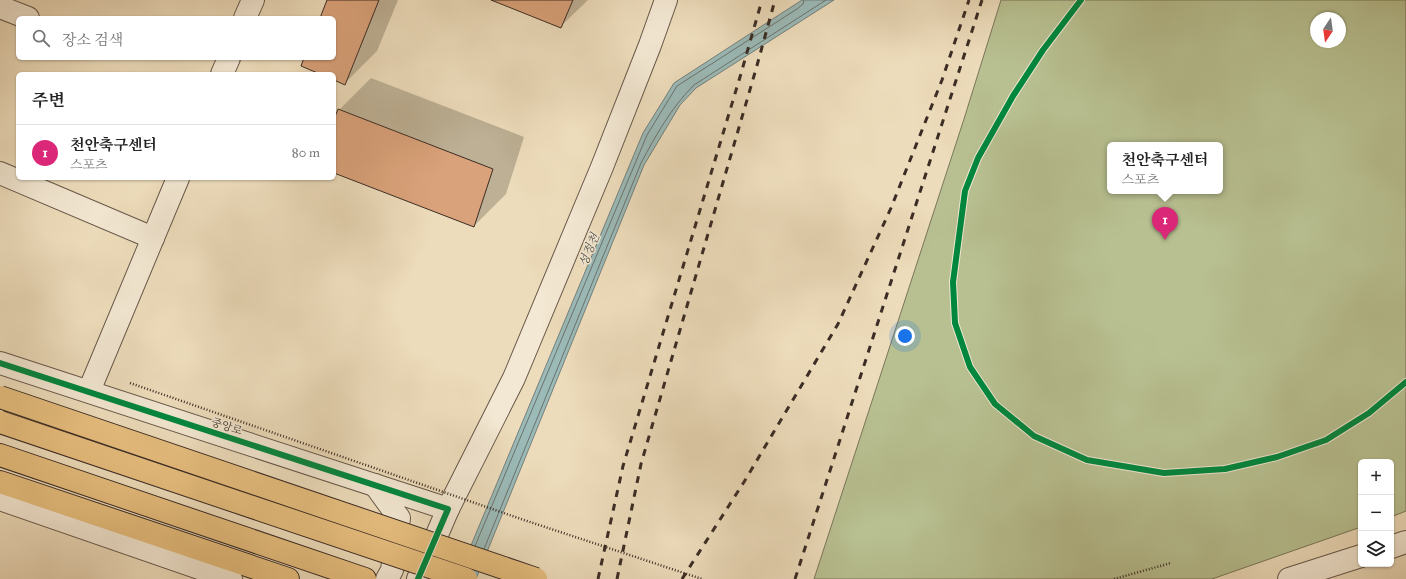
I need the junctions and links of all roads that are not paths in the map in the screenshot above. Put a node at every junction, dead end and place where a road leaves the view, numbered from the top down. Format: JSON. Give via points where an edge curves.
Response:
{"nodes":[{"id":1,"x":253,"y":0,"type":"edge"},
{"id":2,"x":666,"y":0,"type":"edge"},
{"id":3,"x":0,"y":7,"type":"edge"},
{"id":4,"x":23,"y":16,"type":"edge"},
{"id":5,"x":247,"y":16,"type":"edge"},
{"id":6,"x":228,"y":60,"type":"edge"},
{"id":7,"x":223,"y":72,"type":"edge"},
{"id":8,"x":0,"y":173,"type":"edge"},
{"id":9,"x":16,"y":180,"type":"edge"},
{"id":10,"x":16,"y":180,"type":"edge"},
{"id":11,"x":177,"y":180,"type":"edge"},
{"id":12,"x":153,"y":238,"type":"junction"},
{"id":13,"x":0,"y":363,"type":"edge"},
{"id":14,"x":89,"y":391,"type":"junction"},
{"id":15,"x":0,"y":397,"type":"edge"},
{"id":16,"x":0,"y":422,"type":"edge"},
{"id":17,"x":0,"y":455,"type":"edge"},
{"id":18,"x":0,"y":482,"type":"edge"},
{"id":19,"x":375,"y":485,"type":"junction"},
{"id":20,"x":0,"y":500,"type":"edge"},
{"id":21,"x":448,"y":509,"type":"junction"},
{"id":22,"x":1406,"y":542,"type":"edge"},
{"id":23,"x":1394,"y":546,"type":"edge"},
{"id":24,"x":1358,"y":557,"type":"edge"},
{"id":25,"x":390,"y":576,"type":"edge"},
{"id":26,"x":231,"y":579,"type":"edge"},
{"id":27,"x":288,"y":579,"type":"edge"},
{"id":28,"x":365,"y":579,"type":"edge"},
{"id":29,"x":418,"y":579,"type":"edge"},
{"id":30,"x":466,"y":579,"type":"edge"},
{"id":31,"x":536,"y":579,"type":"edge"},
{"id":32,"x":1289,"y":579,"type":"edge"}],
"edges":[{"from":1,"to":5,"type":"street"},
{"from":2,"to":21,"type":"street","via":[[602,167],[514,378]]},
{"from":3,"to":4,"type":"street"},
{"from":6,"to":7,"type":"street"},
{"from":8,"to":10,"type":"street"},
{"from":9,"to":12,"type":"street"},
{"from":11,"to":12,"type":"street"},
{"from":12,"to":14,"type":"street"},
{"from":13,"to":14,"type":"street","name":"중앙로"},
{"from":14,"to":19,"type":"street","name":"중앙로"},
{"from":15,"to":31,"type":"main road","bridge":true},
{"from":16,"to":30,"type":"main road","bridge":true},
{"from":17,"to":28,"type":"main road"},
{"from":18,"to":27,"type":"main road"},
{"from":19,"to":21,"type":"street","name":"중앙로"},
{"from":19,"to":25,"type":"street","via":[[399,518]]},
{"from":20,"to":26,"type":"street"},
{"from":21,"to":29,"type":"street"},
{"from":22,"to":23,"type":"street"},
{"from":24,"to":32,"type":"street"}]}
